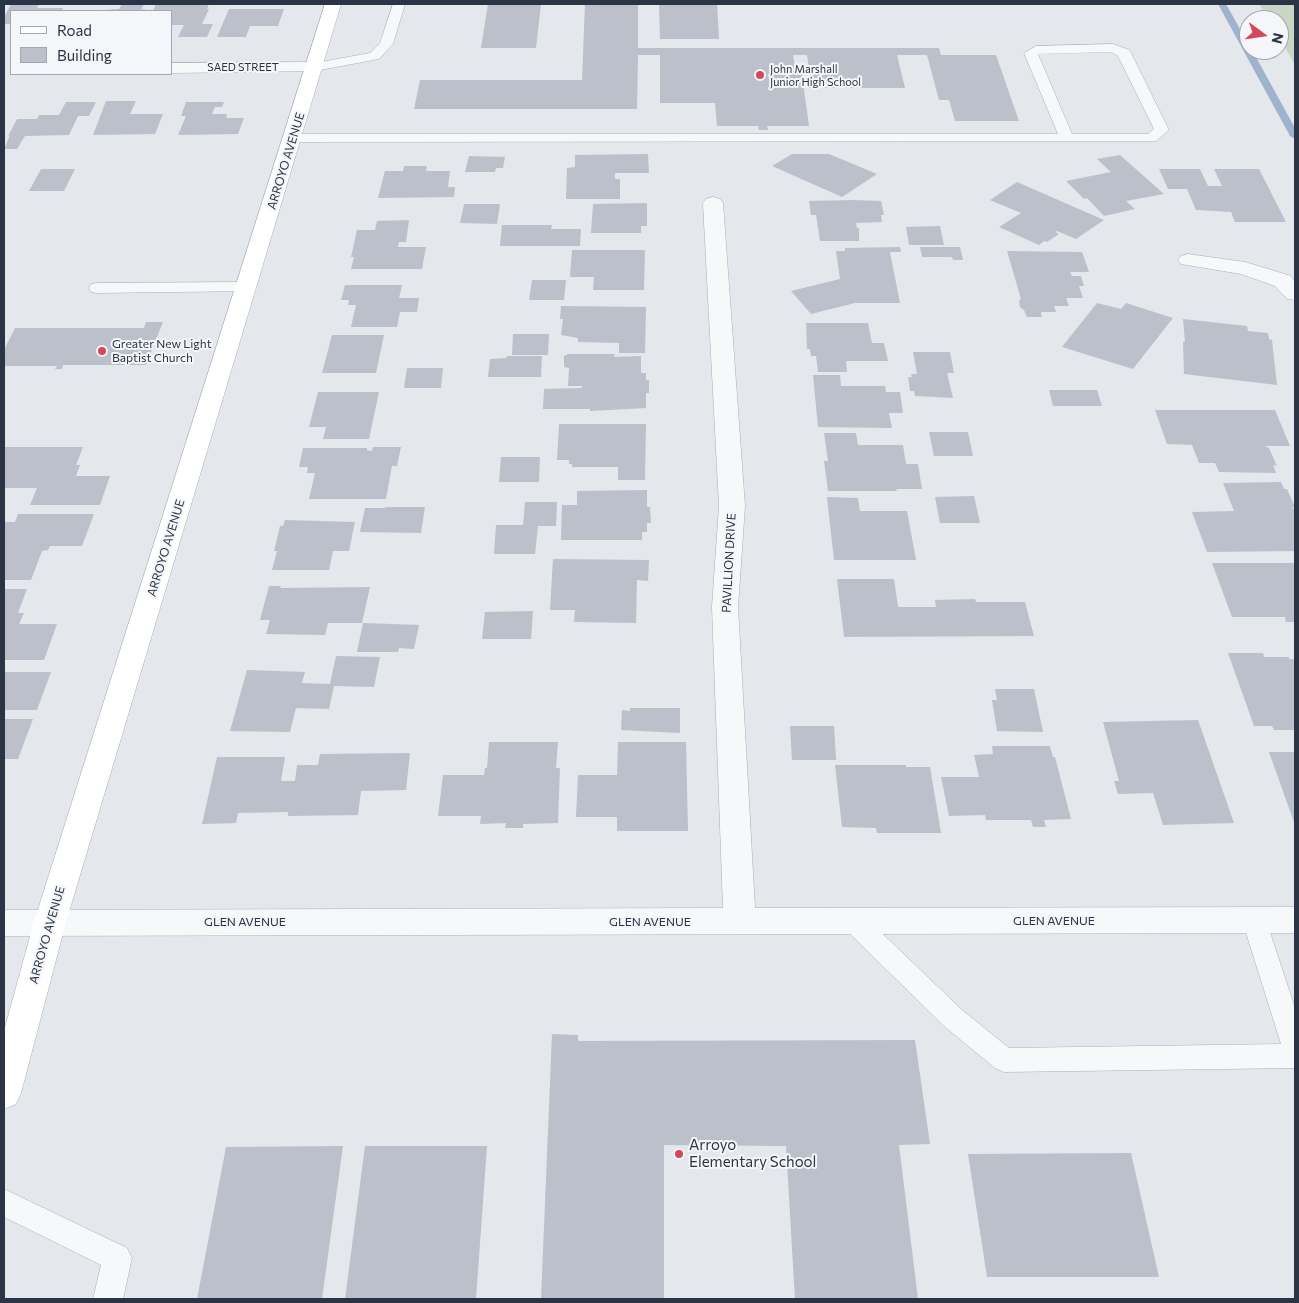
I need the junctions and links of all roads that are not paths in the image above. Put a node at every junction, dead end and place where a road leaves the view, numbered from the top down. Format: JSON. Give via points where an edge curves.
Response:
{"nodes":[{"id":1,"x":333,"y":4,"type":"edge"},
{"id":2,"x":399,"y":4,"type":"edge"},
{"id":3,"x":315,"y":67,"type":"junction"},
{"id":4,"x":172,"y":68,"type":"edge"},
{"id":5,"x":293,"y":138,"type":"junction"},
{"id":6,"x":1067,"y":138,"type":"junction"},
{"id":7,"x":713,"y":203,"type":"dead end"},
{"id":8,"x":1188,"y":260,"type":"dead end"},
{"id":9,"x":247,"y":287,"type":"junction"},
{"id":10,"x":97,"y":288,"type":"dead end"},
{"id":11,"x":1295,"y":294,"type":"edge"},
{"id":12,"x":1254,"y":920,"type":"junction"},
{"id":13,"x":1295,"y":920,"type":"edge"},
{"id":14,"x":50,"y":922,"type":"junction"},
{"id":15,"x":740,"y":922,"type":"junction"},
{"id":16,"x":854,"y":922,"type":"junction"},
{"id":17,"x":4,"y":923,"type":"edge"},
{"id":18,"x":1295,"y":1048,"type":"edge"},
{"id":19,"x":1295,"y":1056,"type":"edge"},
{"id":20,"x":4,"y":1093,"type":"edge"},
{"id":21,"x":4,"y":1203,"type":"edge"},
{"id":22,"x":108,"y":1299,"type":"edge"}],
"edges":[{"from":1,"to":3,"type":"street","name":"ARROYO AVENUE"},
{"from":2,"to":3,"type":"lane","via":[[386,44],[374,56]]},
{"from":3,"to":4,"type":"street","name":"SAED STREET"},
{"from":3,"to":5,"type":"street","name":"ARROYO AVENUE"},
{"from":5,"to":6,"type":"lane"},
{"from":5,"to":9,"type":"street","name":"ARROYO AVENUE"},
{"from":6,"to":6,"type":"lane","via":[[1151,138],[1162,130],[1124,52],[1113,48],[1036,50],[1031,53]]},
{"from":7,"to":15,"type":"street","name":"PAVILLION DRIVE","via":[[732,506],[725,607]]},
{"from":8,"to":11,"type":"street","via":[[1245,268],[1283,281]]},
{"from":9,"to":10,"type":"lane"},
{"from":9,"to":14,"type":"street","name":"ARROYO AVENUE"},
{"from":12,"to":13,"type":"street","name":"GLEN AVENUE"},
{"from":12,"to":16,"type":"street","name":"GLEN AVENUE"},
{"from":12,"to":18,"type":"lane"},
{"from":14,"to":15,"type":"street","name":"GLEN AVENUE"},
{"from":14,"to":17,"type":"street","name":"GLEN AVENUE"},
{"from":14,"to":20,"type":"street","name":"ARROYO AVENUE"},
{"from":15,"to":16,"type":"street","name":"GLEN AVENUE"},
{"from":16,"to":19,"type":"lane","via":[[953,1018],[1004,1060]]},
{"from":21,"to":22,"type":"lane","via":[[117,1258]]}]}
